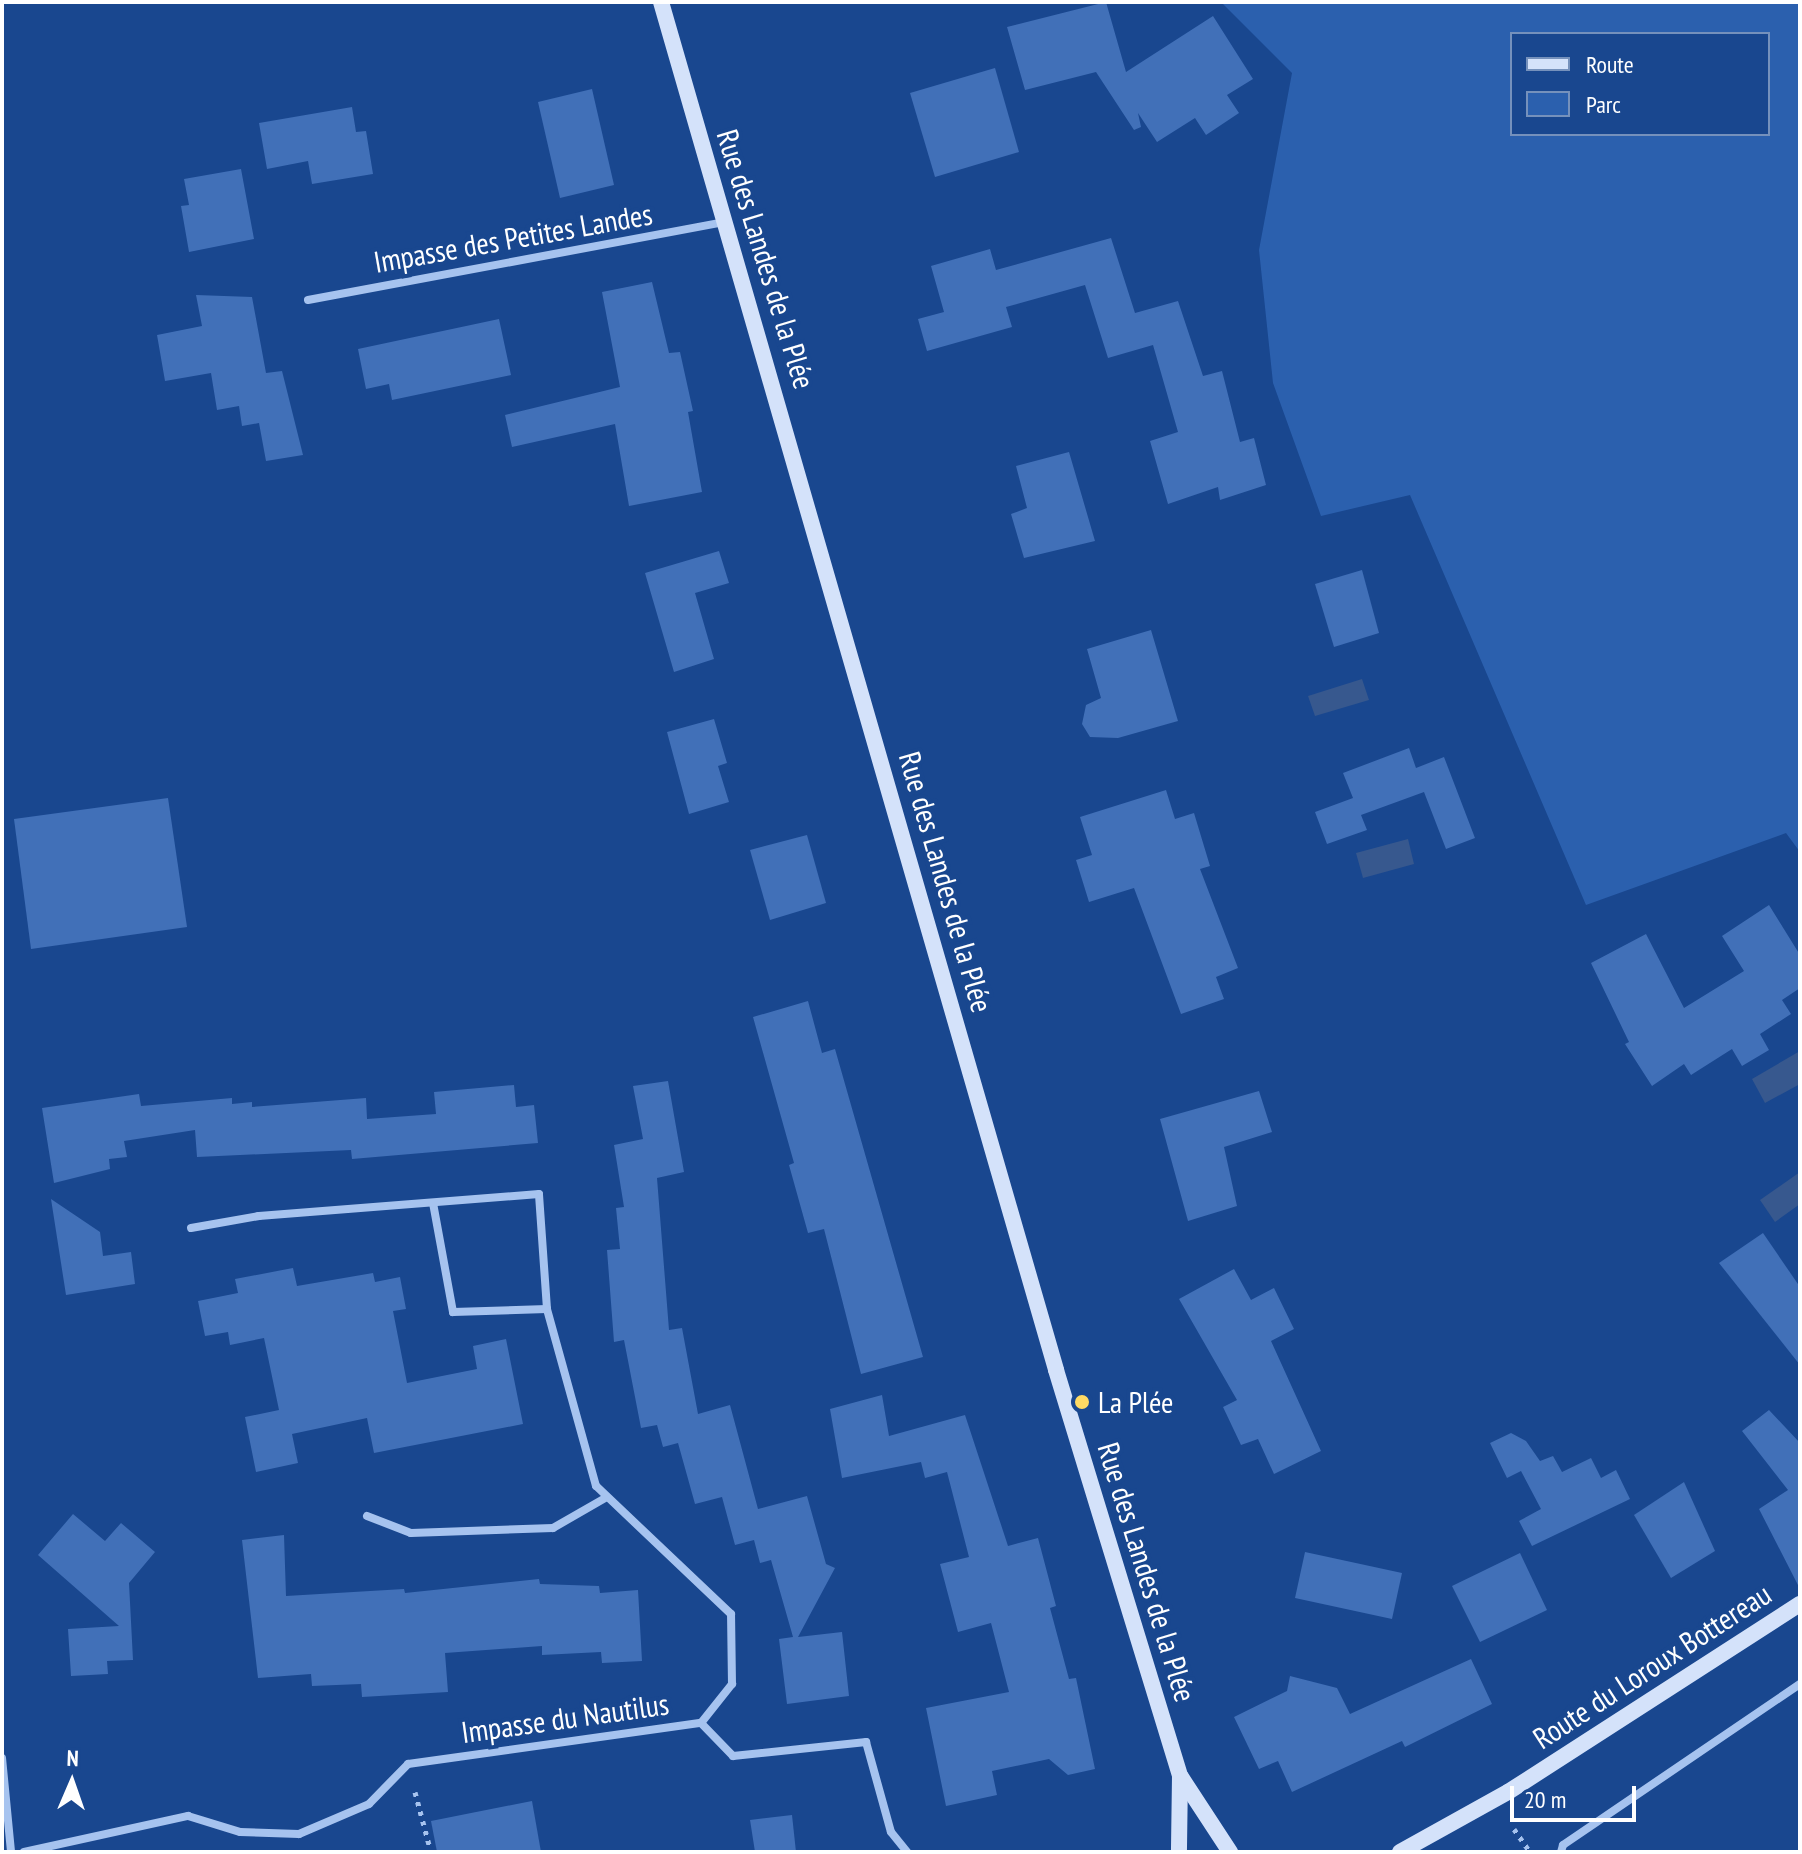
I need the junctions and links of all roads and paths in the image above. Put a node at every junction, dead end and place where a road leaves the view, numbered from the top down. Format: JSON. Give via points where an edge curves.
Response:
{"nodes":[{"id":1,"x":661,"y":2,"type":"edge"},
{"id":2,"x":726,"y":222,"type":"junction"},
{"id":3,"x":308,"y":300,"type":"dead end"},
{"id":4,"x":433,"y":1203,"type":"junction"},
{"id":5,"x":191,"y":1228,"type":"dead end"},
{"id":6,"x":547,"y":1309,"type":"junction"},
{"id":7,"x":607,"y":1497,"type":"junction"},
{"id":8,"x":367,"y":1516,"type":"dead end"},
{"id":9,"x":1800,"y":1604,"type":"edge"},
{"id":10,"x":1800,"y":1684,"type":"edge"},
{"id":11,"x":701,"y":1723,"type":"junction"},
{"id":12,"x":2,"y":1758,"type":"edge"},
{"id":13,"x":408,"y":1764,"type":"junction"},
{"id":14,"x":1180,"y":1776,"type":"junction"},
{"id":15,"x":1452,"y":1825,"type":"junction"},
{"id":16,"x":1514,"y":1829,"type":"dead end"},
{"id":17,"x":11,"y":1852,"type":"edge"},
{"id":18,"x":24,"y":1852,"type":"edge"},
{"id":19,"x":431,"y":1852,"type":"edge"},
{"id":20,"x":907,"y":1852,"type":"edge"},
{"id":21,"x":1179,"y":1852,"type":"edge"},
{"id":22,"x":1230,"y":1852,"type":"edge"},
{"id":23,"x":1400,"y":1852,"type":"edge"},
{"id":24,"x":1421,"y":1852,"type":"edge"},
{"id":25,"x":1530,"y":1852,"type":"edge"},
{"id":26,"x":1561,"y":1852,"type":"edge"}],
"edges":[{"from":1,"to":2,"type":"street","name":"Rue des Landes de la Plée"},
{"from":2,"to":3,"type":"street","name":"Impasse des Petites Landes"},
{"from":2,"to":14,"type":"street","name":"Rue des Landes de la Plée","via":[[1056,1370]]},
{"from":4,"to":5,"type":"street","name":"Impasse du Nautilus","via":[[259,1216]]},
{"from":4,"to":6,"type":"street","via":[[453,1312]]},
{"from":4,"to":6,"type":"street","name":"Impasse du Nautilus","via":[[539,1194]]},
{"from":6,"to":7,"type":"street","name":"Impasse du Nautilus","via":[[596,1486]]},
{"from":7,"to":8,"type":"street","via":[[553,1528],[411,1533]]},
{"from":7,"to":11,"type":"street","name":"Impasse du Nautilus","via":[[731,1614],[732,1684]]},
{"from":9,"to":15,"type":"street","name":"Route du Loroux Bottereau"},
{"from":10,"to":26,"type":"street","via":[[1563,1845]]},
{"from":11,"to":13,"type":"street","name":"Impasse du Nautilus"},
{"from":11,"to":20,"type":"street","via":[[733,1756],[866,1742],[891,1832]]},
{"from":12,"to":17,"type":"street"},
{"from":13,"to":18,"type":"street","via":[[369,1804],[299,1834],[240,1832],[188,1816]]},
{"from":13,"to":19,"type":"path"},
{"from":14,"to":21,"type":"street","name":"Rue des Landes de la Plée"},
{"from":14,"to":22,"type":"street","name":"Rue des Landes de la Plée"},
{"from":15,"to":23,"type":"street","name":"Route du Loroux Bottereau"},
{"from":15,"to":24,"type":"street","name":"Route du Loroux Bottereau"},
{"from":16,"to":25,"type":"path"}]}
